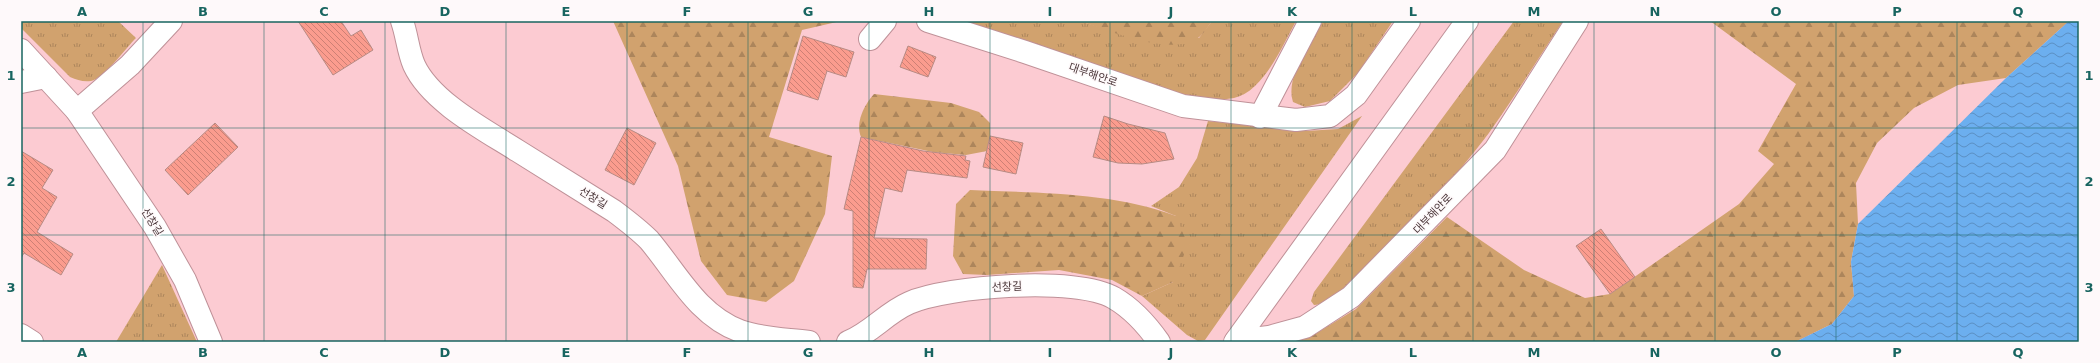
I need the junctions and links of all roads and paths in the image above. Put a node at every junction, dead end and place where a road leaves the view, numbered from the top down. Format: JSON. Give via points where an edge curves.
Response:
{"nodes":[{"id":1,"x":171,"y":21,"type":"edge"},
{"id":2,"x":402,"y":21,"type":"edge"},
{"id":3,"x":885,"y":21,"type":"edge"},
{"id":4,"x":928,"y":21,"type":"edge"},
{"id":5,"x":1310,"y":21,"type":"edge"},
{"id":6,"x":1409,"y":21,"type":"edge"},
{"id":7,"x":1467,"y":21,"type":"edge"},
{"id":8,"x":1577,"y":21,"type":"edge"},
{"id":9,"x":870,"y":39,"type":"dead end"},
{"id":10,"x":21,"y":50,"type":"edge"},
{"id":11,"x":46,"y":77,"type":"junction"},
{"id":12,"x":21,"y":82,"type":"edge"},
{"id":13,"x":77,"y":111,"type":"junction"},
{"id":14,"x":1260,"y":117,"type":"junction"},
{"id":15,"x":21,"y":335,"type":"edge"},
{"id":16,"x":1236,"y":341,"type":"edge"},
{"id":17,"x":32,"y":342,"type":"edge"},
{"id":18,"x":211,"y":342,"type":"edge"},
{"id":19,"x":809,"y":342,"type":"edge"},
{"id":20,"x":848,"y":342,"type":"edge"},
{"id":21,"x":1159,"y":342,"type":"edge"}],
"edges":[{"from":1,"to":13,"type":"street","via":[[130,66]]},
{"from":2,"to":19,"type":"street","name":"선창길","via":[[414,65],[438,94],[457,111],[488,132],[614,210],[632,224],[705,311],[740,331]]},
{"from":3,"to":9,"type":"street"},
{"from":4,"to":14,"type":"street","name":"대부해안로","via":[[1183,106]]},
{"from":5,"to":14,"type":"street"},
{"from":6,"to":14,"type":"street","name":"대부해안로","via":[[1356,95],[1330,116],[1296,120]]},
{"from":7,"to":16,"type":"street","name":"대부해안로"},
{"from":8,"to":16,"type":"street","name":"대부해안로","via":[[1495,150],[1350,298],[1305,327],[1269,337]]},
{"from":10,"to":11,"type":"street","name":"선창길"},
{"from":11,"to":12,"type":"street"},
{"from":11,"to":13,"type":"street","name":"선창길"},
{"from":13,"to":18,"type":"street","name":"선창길","via":[[155,227],[185,280]]},
{"from":15,"to":17,"type":"street"},
{"from":20,"to":21,"type":"street","name":"선창길","via":[[861,337],[889,314],[909,302],[966,289],[1063,285],[1113,297],[1132,310]]}]}
